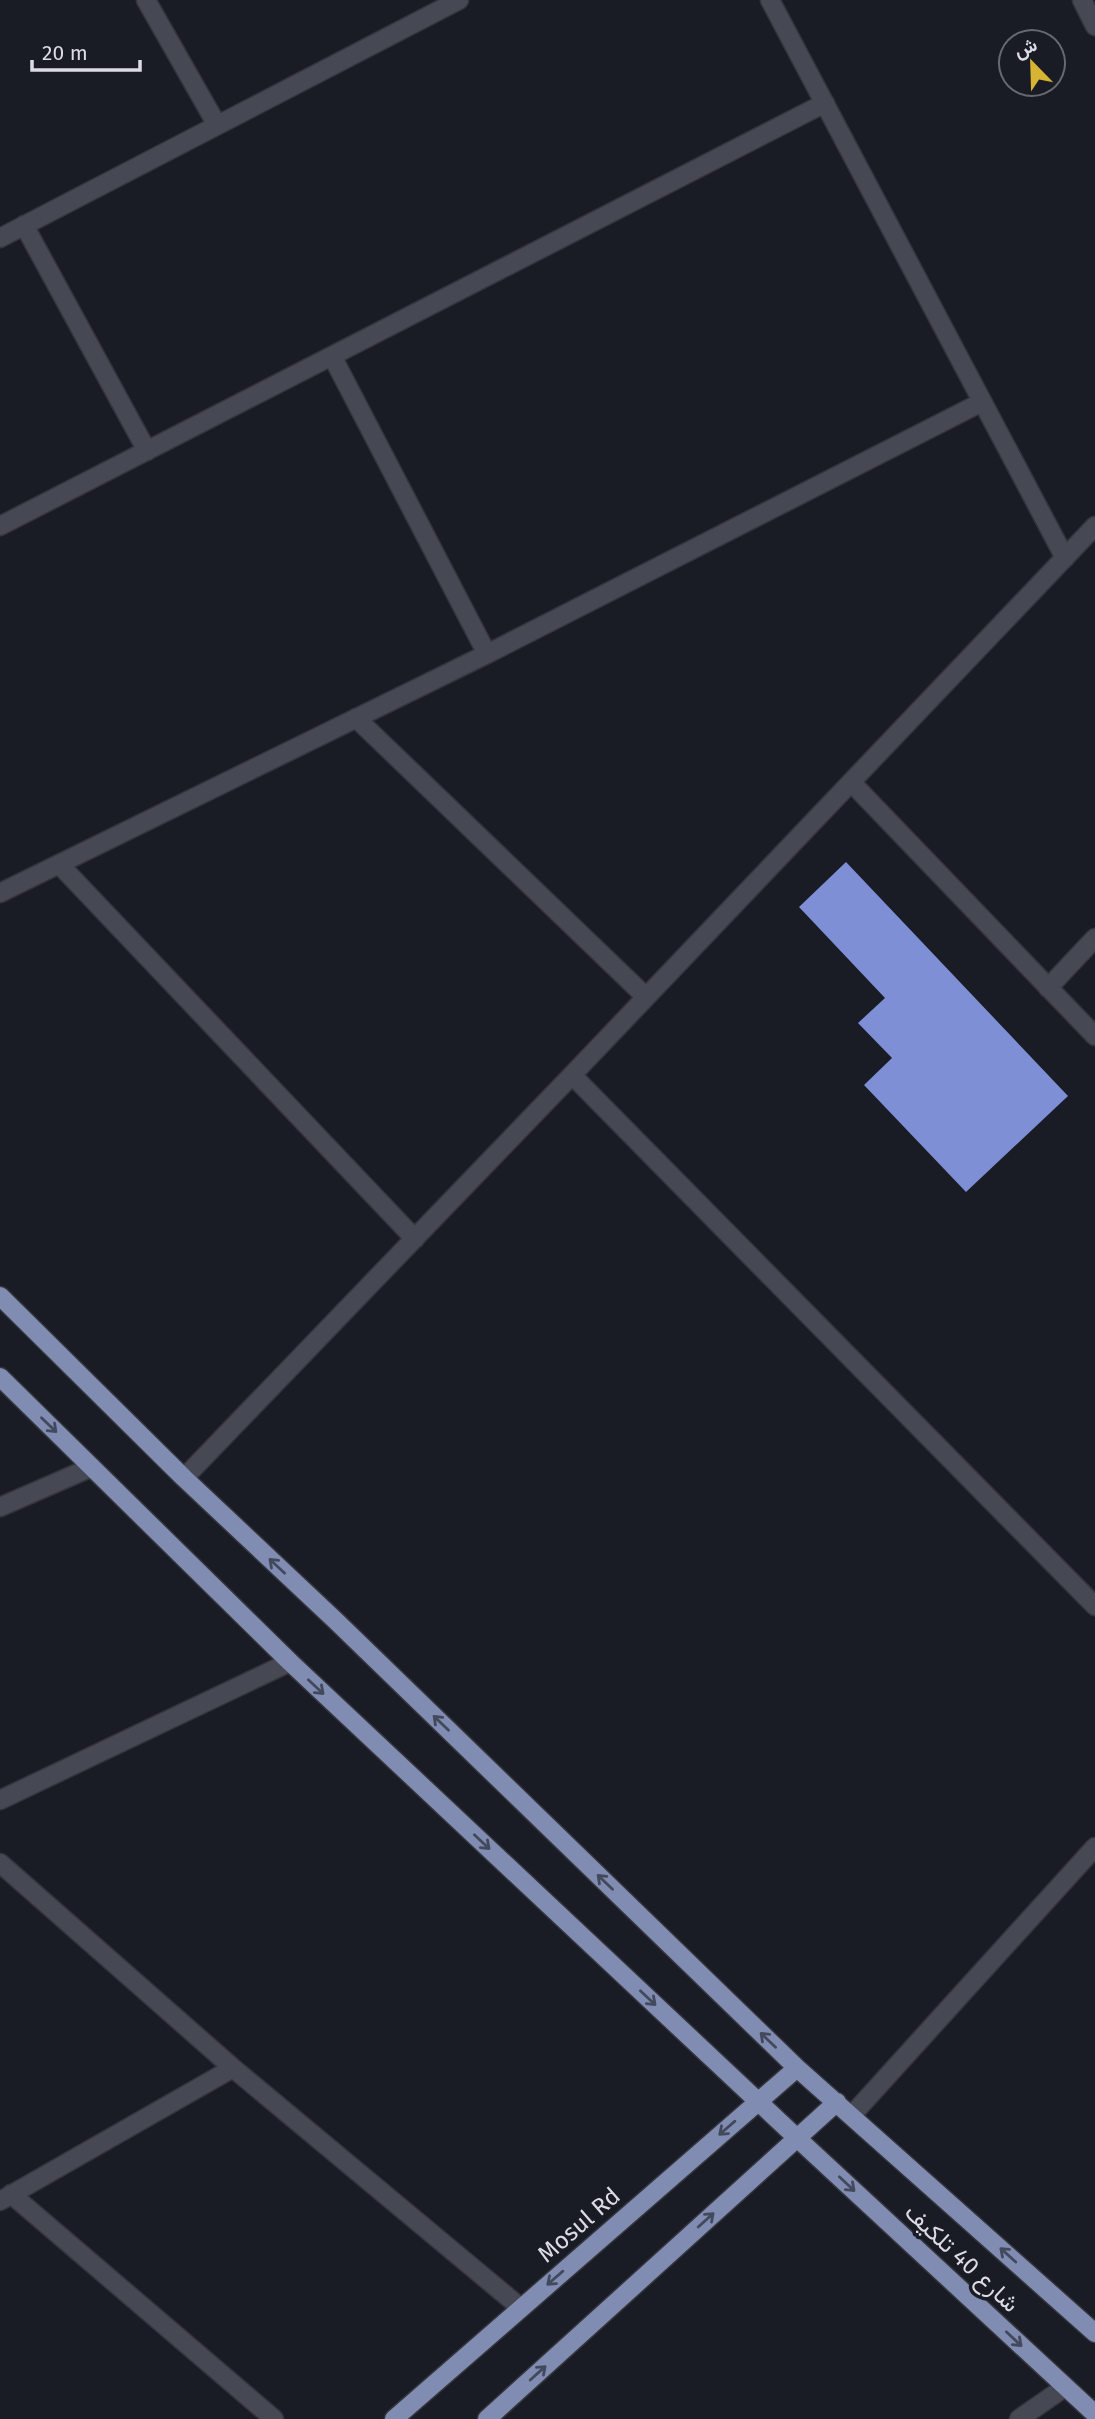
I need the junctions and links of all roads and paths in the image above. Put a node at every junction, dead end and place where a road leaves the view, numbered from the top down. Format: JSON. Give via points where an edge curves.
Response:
{"nodes":[{"id":1,"x":146,"y":0,"type":"edge"},
{"id":2,"x":459,"y":0,"type":"edge"},
{"id":3,"x":770,"y":0,"type":"edge"},
{"id":4,"x":1082,"y":0,"type":"edge"},
{"id":5,"x":1095,"y":26,"type":"edge"},
{"id":6,"x":825,"y":103,"type":"junction"},
{"id":7,"x":217,"y":125,"type":"junction"},
{"id":8,"x":24,"y":225,"type":"junction"},
{"id":9,"x":0,"y":238,"type":"edge"},
{"id":10,"x":332,"y":356,"type":"junction"},
{"id":11,"x":982,"y":402,"type":"junction"},
{"id":12,"x":147,"y":451,"type":"junction"},
{"id":13,"x":0,"y":526,"type":"edge"},
{"id":14,"x":1095,"y":526,"type":"edge"},
{"id":15,"x":1065,"y":558,"type":"junction"},
{"id":16,"x":488,"y":654,"type":"junction"},
{"id":17,"x":356,"y":718,"type":"junction"},
{"id":18,"x":851,"y":782,"type":"junction"},
{"id":19,"x":59,"y":864,"type":"junction"},
{"id":20,"x":0,"y":893,"type":"edge"},
{"id":21,"x":1095,"y":938,"type":"edge"},
{"id":22,"x":1048,"y":988,"type":"junction"},
{"id":23,"x":646,"y":997,"type":"junction"},
{"id":24,"x":1095,"y":1036,"type":"edge"},
{"id":25,"x":572,"y":1075,"type":"junction"},
{"id":26,"x":415,"y":1239,"type":"junction"},
{"id":27,"x":0,"y":1296,"type":"edge"},
{"id":28,"x":0,"y":1377,"type":"edge"},
{"id":29,"x":92,"y":1467,"type":"junction"},
{"id":30,"x":184,"y":1478,"type":"junction"},
{"id":31,"x":0,"y":1507,"type":"edge"},
{"id":32,"x":1095,"y":1606,"type":"edge"},
{"id":33,"x":290,"y":1662,"type":"junction"},
{"id":34,"x":0,"y":1800,"type":"edge"},
{"id":35,"x":1095,"y":1847,"type":"edge"},
{"id":36,"x":0,"y":1863,"type":"edge"},
{"id":37,"x":233,"y":2068,"type":"junction"},
{"id":38,"x":797,"y":2068,"type":"junction"},
{"id":39,"x":758,"y":2101,"type":"junction"},
{"id":40,"x":837,"y":2102,"type":"junction"},
{"id":41,"x":852,"y":2115,"type":"junction"},
{"id":42,"x":797,"y":2138,"type":"junction"},
{"id":43,"x":6,"y":2198,"type":"edge"},
{"id":44,"x":521,"y":2308,"type":"junction"},
{"id":45,"x":1095,"y":2333,"type":"edge"},
{"id":46,"x":1065,"y":2387,"type":"junction"},
{"id":47,"x":1095,"y":2414,"type":"edge"},
{"id":48,"x":274,"y":2419,"type":"edge"},
{"id":49,"x":394,"y":2419,"type":"edge"},
{"id":50,"x":487,"y":2419,"type":"edge"},
{"id":51,"x":1019,"y":2419,"type":"edge"}],
"edges":[{"from":1,"to":7,"type":"street"},
{"from":2,"to":7,"type":"street"},
{"from":3,"to":6,"type":"street"},
{"from":4,"to":5,"type":"street"},
{"from":6,"to":10,"type":"street"},
{"from":6,"to":11,"type":"street"},
{"from":7,"to":8,"type":"street"},
{"from":8,"to":9,"type":"street"},
{"from":8,"to":12,"type":"street"},
{"from":10,"to":12,"type":"street"},
{"from":10,"to":16,"type":"street"},
{"from":11,"to":15,"type":"street"},
{"from":11,"to":16,"type":"street"},
{"from":12,"to":13,"type":"street"},
{"from":14,"to":15,"type":"street"},
{"from":15,"to":18,"type":"street"},
{"from":16,"to":17,"type":"street"},
{"from":17,"to":19,"type":"street"},
{"from":17,"to":23,"type":"street"},
{"from":18,"to":22,"type":"street"},
{"from":18,"to":23,"type":"street"},
{"from":19,"to":20,"type":"street"},
{"from":19,"to":26,"type":"street"},
{"from":21,"to":22,"type":"street"},
{"from":22,"to":24,"type":"street"},
{"from":23,"to":25,"type":"street"},
{"from":25,"to":26,"type":"street"},
{"from":25,"to":32,"type":"street"},
{"from":26,"to":30,"type":"street"},
{"from":27,"to":30,"type":"main road","name":"شارع 40 تلكيف"},
{"from":28,"to":29,"type":"main road","name":"شارع 40 تلكيف","one_way":true},
{"from":29,"to":31,"type":"street"},
{"from":29,"to":33,"type":"main road","name":"شارع 40 تلكيف"},
{"from":38,"to":30,"type":"main road","name":"شارع 40 تلكيف","one_way":true},
{"from":33,"to":34,"type":"street"},
{"from":33,"to":39,"type":"main road","name":"شارع 40 تلكيف","one_way":true},
{"from":35,"to":41,"type":"street"},
{"from":36,"to":37,"type":"street"},
{"from":37,"to":43,"type":"street"},
{"from":37,"to":44,"type":"street"},
{"from":38,"to":39,"type":"main road","name":"Mosul Rd"},
{"from":38,"to":40,"type":"main road","name":"شارع 40 تلكيف"},
{"from":39,"to":42,"type":"main road","name":"شارع 40 تلكيف"},
{"from":39,"to":44,"type":"main road","name":"Mosul Rd","one_way":true},
{"from":40,"to":41,"type":"main road","name":"شارع 40 تلكيف"},
{"from":40,"to":42,"type":"main road"},
{"from":45,"to":41,"type":"main road","name":"شارع 40 تلكيف","one_way":true},
{"from":42,"to":46,"type":"main road","name":"شارع 40 تلكيف","one_way":true},
{"from":50,"to":42,"type":"main road","one_way":true},
{"from":43,"to":48,"type":"street"},
{"from":44,"to":49,"type":"main road","name":"Mosul Rd"},
{"from":46,"to":47,"type":"main road","name":"شارع 40 تلكيف"},
{"from":46,"to":51,"type":"street"}]}
